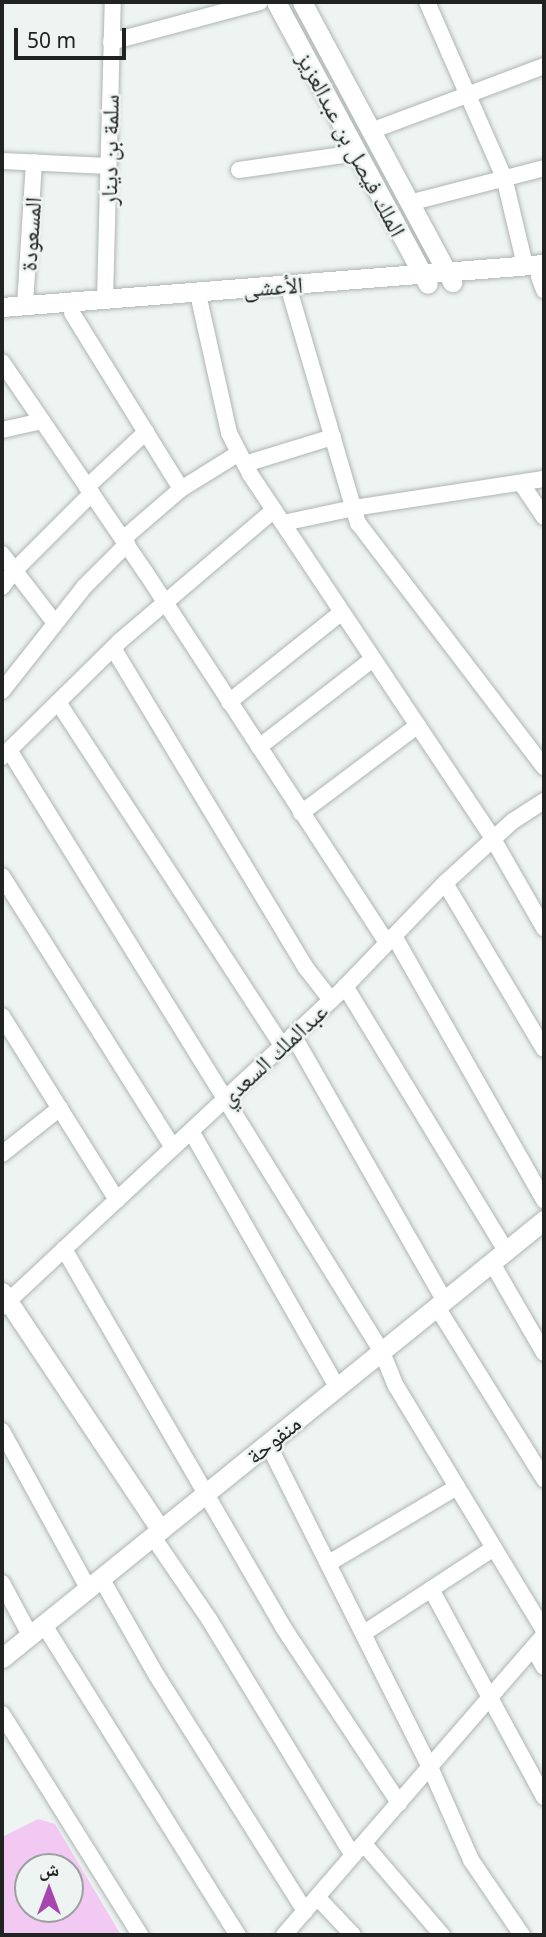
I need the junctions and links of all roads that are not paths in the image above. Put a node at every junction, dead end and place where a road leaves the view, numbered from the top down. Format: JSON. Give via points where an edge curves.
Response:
{"nodes":[{"id":1,"x":113,"y":2,"type":"edge"},
{"id":2,"x":260,"y":2,"type":"edge"},
{"id":3,"x":276,"y":2,"type":"edge"},
{"id":4,"x":302,"y":2,"type":"edge"},
{"id":5,"x":427,"y":2,"type":"edge"},
{"id":6,"x":111,"y":42,"type":"junction"},
{"id":7,"x":544,"y":66,"type":"edge"},
{"id":8,"x":470,"y":96,"type":"junction"},
{"id":9,"x":372,"y":131,"type":"junction"},
{"id":10,"x":357,"y":153,"type":"junction"},
{"id":11,"x":2,"y":160,"type":"edge"},
{"id":12,"x":34,"y":162,"type":"junction"},
{"id":13,"x":108,"y":166,"type":"junction"},
{"id":14,"x":544,"y":168,"type":"edge"},
{"id":15,"x":239,"y":170,"type":"dead end"},
{"id":16,"x":504,"y":177,"type":"junction"},
{"id":17,"x":409,"y":203,"type":"junction"},
{"id":18,"x":539,"y":275,"type":"edge"},
{"id":19,"x":450,"y":278,"type":"junction"},
{"id":20,"x":425,"y":280,"type":"junction"},
{"id":21,"x":290,"y":296,"type":"junction"},
{"id":22,"x":105,"y":299,"type":"junction"},
{"id":23,"x":200,"y":303,"type":"junction"},
{"id":24,"x":25,"y":305,"type":"junction"},
{"id":25,"x":2,"y":307,"type":"edge"},
{"id":26,"x":72,"y":313,"type":"junction"},
{"id":27,"x":2,"y":319,"type":"edge"},
{"id":28,"x":2,"y":362,"type":"edge"},
{"id":29,"x":42,"y":421,"type":"junction"},
{"id":30,"x":2,"y":430,"type":"edge"},
{"id":31,"x":146,"y":432,"type":"junction"},
{"id":32,"x":333,"y":437,"type":"junction"},
{"id":33,"x":242,"y":458,"type":"junction"},
{"id":34,"x":544,"y":479,"type":"edge"},
{"id":35,"x":521,"y":483,"type":"junction"},
{"id":36,"x":181,"y":489,"type":"junction"},
{"id":37,"x":90,"y":490,"type":"junction"},
{"id":38,"x":354,"y":508,"type":"junction"},
{"id":39,"x":278,"y":516,"type":"junction"},
{"id":40,"x":544,"y":517,"type":"edge"},
{"id":41,"x":125,"y":541,"type":"junction"},
{"id":42,"x":2,"y":554,"type":"edge"},
{"id":43,"x":14,"y":570,"type":"junction"},
{"id":44,"x":2,"y":587,"type":"edge"},
{"id":45,"x":166,"y":603,"type":"junction"},
{"id":46,"x":342,"y":612,"type":"junction"},
{"id":47,"x":55,"y":623,"type":"junction"},
{"id":48,"x":113,"y":648,"type":"junction"},
{"id":49,"x":373,"y":659,"type":"junction"},
{"id":50,"x":2,"y":691,"type":"edge"},
{"id":51,"x":58,"y":702,"type":"junction"},
{"id":52,"x":229,"y":702,"type":"junction"},
{"id":53,"x":418,"y":726,"type":"junction"},
{"id":54,"x":259,"y":747,"type":"junction"},
{"id":55,"x":5,"y":754,"type":"edge"},
{"id":56,"x":544,"y":767,"type":"edge"},
{"id":57,"x":544,"y":801,"type":"edge"},
{"id":58,"x":301,"y":813,"type":"junction"},
{"id":59,"x":494,"y":839,"type":"junction"},
{"id":60,"x":2,"y":876,"type":"edge"},
{"id":61,"x":445,"y":883,"type":"junction"},
{"id":62,"x":544,"y":928,"type":"edge"},
{"id":63,"x":391,"y":939,"type":"junction"},
{"id":64,"x":345,"y":986,"type":"junction"},
{"id":65,"x":331,"y":1000,"type":"junction"},
{"id":66,"x":2,"y":1016,"type":"edge"},
{"id":67,"x":288,"y":1041,"type":"junction"},
{"id":68,"x":544,"y":1049,"type":"edge"},
{"id":69,"x":226,"y":1098,"type":"junction"},
{"id":70,"x":60,"y":1108,"type":"junction"},
{"id":71,"x":191,"y":1131,"type":"junction"},
{"id":72,"x":173,"y":1148,"type":"junction"},
{"id":73,"x":2,"y":1154,"type":"edge"},
{"id":74,"x":117,"y":1200,"type":"junction"},
{"id":75,"x":544,"y":1200,"type":"edge"},
{"id":76,"x":544,"y":1220,"type":"edge"},
{"id":77,"x":64,"y":1249,"type":"junction"},
{"id":78,"x":499,"y":1257,"type":"junction"},
{"id":79,"x":4,"y":1301,"type":"edge"},
{"id":80,"x":441,"y":1304,"type":"junction"},
{"id":81,"x":382,"y":1352,"type":"junction"},
{"id":82,"x":544,"y":1353,"type":"edge"},
{"id":83,"x":337,"y":1387,"type":"junction"},
{"id":84,"x":2,"y":1431,"type":"edge"},
{"id":85,"x":268,"y":1444,"type":"junction"},
{"id":86,"x":544,"y":1479,"type":"edge"},
{"id":87,"x":457,"y":1487,"type":"junction"},
{"id":88,"x":205,"y":1495,"type":"junction"},
{"id":89,"x":157,"y":1533,"type":"junction"},
{"id":90,"x":494,"y":1548,"type":"junction"},
{"id":91,"x":329,"y":1563,"type":"junction"},
{"id":92,"x":2,"y":1583,"type":"edge"},
{"id":93,"x":95,"y":1583,"type":"junction"},
{"id":94,"x":431,"y":1589,"type":"junction"},
{"id":95,"x":37,"y":1630,"type":"junction"},
{"id":96,"x":544,"y":1632,"type":"edge"},
{"id":97,"x":364,"y":1633,"type":"junction"},
{"id":98,"x":533,"y":1648,"type":"junction"},
{"id":99,"x":2,"y":1658,"type":"edge"},
{"id":100,"x":544,"y":1667,"type":"edge"},
{"id":101,"x":488,"y":1699,"type":"junction"},
{"id":102,"x":2,"y":1714,"type":"edge"},
{"id":103,"x":430,"y":1767,"type":"junction"},
{"id":104,"x":544,"y":1797,"type":"edge"},
{"id":105,"x":399,"y":1803,"type":"junction"},
{"id":106,"x":358,"y":1850,"type":"junction"},
{"id":107,"x":317,"y":1897,"type":"junction"},
{"id":108,"x":306,"y":1911,"type":"junction"},
{"id":109,"x":140,"y":1935,"type":"edge"},
{"id":110,"x":237,"y":1935,"type":"edge"},
{"id":111,"x":284,"y":1935,"type":"edge"},
{"id":112,"x":353,"y":1935,"type":"edge"},
{"id":113,"x":442,"y":1935,"type":"edge"},
{"id":114,"x":522,"y":1935,"type":"edge"}],
"edges":[{"from":1,"to":6,"type":"street","name":"سلمة بن دينار"},
{"from":2,"to":6,"type":"street"},
{"from":3,"to":10,"type":"street","name":"الملك فيصل بن عبدالعزيز"},
{"from":4,"to":9,"type":"street","name":"الملك فيصل بن عبدالعزيز"},
{"from":5,"to":8,"type":"street"},
{"from":6,"to":13,"type":"street","name":"سلمة بن دينار"},
{"from":7,"to":8,"type":"street"},
{"from":8,"to":9,"type":"street"},
{"from":8,"to":16,"type":"street"},
{"from":9,"to":17,"type":"street","name":"الملك فيصل بن عبدالعزيز"},
{"from":10,"to":15,"type":"street"},
{"from":10,"to":20,"type":"street","name":"الملك فيصل بن عبدالعزيز"},
{"from":11,"to":12,"type":"street"},
{"from":12,"to":13,"type":"street"},
{"from":12,"to":24,"type":"street","name":"المسعودة"},
{"from":13,"to":22,"type":"street","name":"سلمة بن دينار"},
{"from":14,"to":16,"type":"street"},
{"from":16,"to":17,"type":"street"},
{"from":16,"to":18,"type":"street"},
{"from":17,"to":19,"type":"street","name":"الملك فيصل بن عبدالعزيز"},
{"from":18,"to":19,"type":"street","name":"الأعشى"},
{"from":19,"to":20,"type":"street","name":"الأعشى"},
{"from":20,"to":21,"type":"street","name":"الأعشى"},
{"from":20,"to":22,"type":"street","name":"الأعشى"},
{"from":21,"to":23,"type":"street","name":"الأعشى"},
{"from":21,"to":32,"type":"street"},
{"from":22,"to":24,"type":"street","name":"الأعشى"},
{"from":23,"to":26,"type":"street","name":"الأعشى"},
{"from":23,"to":33,"type":"street","via":[[229,433]]},
{"from":24,"to":25,"type":"street","name":"الأعشى"},
{"from":26,"to":27,"type":"street","name":"الأعشى"},
{"from":26,"to":31,"type":"street"},
{"from":28,"to":29,"type":"street"},
{"from":29,"to":30,"type":"street"},
{"from":29,"to":37,"type":"street"},
{"from":31,"to":36,"type":"street"},
{"from":31,"to":37,"type":"street"},
{"from":32,"to":33,"type":"street"},
{"from":32,"to":38,"type":"street"},
{"from":33,"to":36,"type":"street"},
{"from":33,"to":39,"type":"street"},
{"from":34,"to":35,"type":"street"},
{"from":35,"to":38,"type":"street"},
{"from":35,"to":40,"type":"street"},
{"from":36,"to":41,"type":"street"},
{"from":37,"to":41,"type":"street"},
{"from":37,"to":43,"type":"street"},
{"from":38,"to":39,"type":"street"},
{"from":38,"to":56,"type":"street","via":[[358,523]]},
{"from":39,"to":45,"type":"street"},
{"from":39,"to":46,"type":"street"},
{"from":41,"to":45,"type":"street"},
{"from":41,"to":47,"type":"street"},
{"from":42,"to":43,"type":"street"},
{"from":43,"to":44,"type":"street"},
{"from":43,"to":47,"type":"street"},
{"from":45,"to":48,"type":"street"},
{"from":45,"to":52,"type":"street"},
{"from":46,"to":49,"type":"street"},
{"from":46,"to":52,"type":"street"},
{"from":47,"to":50,"type":"street"},
{"from":48,"to":51,"type":"street"},
{"from":48,"to":65,"type":"street","via":[[306,968]]},
{"from":49,"to":53,"type":"street"},
{"from":49,"to":54,"type":"street"},
{"from":51,"to":55,"type":"street"},
{"from":51,"to":67,"type":"street"},
{"from":52,"to":54,"type":"street"},
{"from":53,"to":58,"type":"street"},
{"from":53,"to":59,"type":"street"},
{"from":54,"to":58,"type":"street"},
{"from":55,"to":69,"type":"street"},
{"from":57,"to":59,"type":"street","name":"عبدالملك السعدي"},
{"from":58,"to":63,"type":"street"},
{"from":59,"to":61,"type":"street","name":"عبدالملك السعدي"},
{"from":59,"to":62,"type":"street"},
{"from":60,"to":72,"type":"street"},
{"from":61,"to":63,"type":"street","name":"عبدالملك السعدي"},
{"from":61,"to":68,"type":"street"},
{"from":63,"to":64,"type":"street","name":"عبدالملك السعدي"},
{"from":63,"to":75,"type":"street"},
{"from":64,"to":65,"type":"street","name":"عبدالملك السعدي"},
{"from":64,"to":78,"type":"street"},
{"from":65,"to":67,"type":"street","name":"عبدالملك السعدي"},
{"from":66,"to":70,"type":"street"},
{"from":67,"to":69,"type":"street","name":"عبدالملك السعدي"},
{"from":67,"to":80,"type":"street"},
{"from":69,"to":71,"type":"street","name":"عبدالملك السعدي"},
{"from":69,"to":81,"type":"street"},
{"from":70,"to":73,"type":"street"},
{"from":70,"to":74,"type":"street"},
{"from":71,"to":72,"type":"street","name":"عبدالملك السعدي"},
{"from":71,"to":83,"type":"street"},
{"from":72,"to":74,"type":"street","name":"عبدالملك السعدي"},
{"from":74,"to":77,"type":"street","name":"عبدالملك السعدي"},
{"from":76,"to":78,"type":"street","name":"منفوحة"},
{"from":77,"to":79,"type":"street","name":"عبدالملك السعدي"},
{"from":77,"to":88,"type":"street"},
{"from":78,"to":80,"type":"street","name":"منفوحة"},
{"from":78,"to":82,"type":"street"},
{"from":79,"to":89,"type":"street"},
{"from":80,"to":81,"type":"street","name":"منفوحة"},
{"from":80,"to":86,"type":"street"},
{"from":81,"to":83,"type":"street","name":"منفوحة"},
{"from":81,"to":87,"type":"street","via":[[396,1386]]},
{"from":83,"to":85,"type":"street","name":"منفوحة"},
{"from":84,"to":93,"type":"street"},
{"from":85,"to":88,"type":"street","name":"منفوحة"},
{"from":85,"to":91,"type":"street"},
{"from":87,"to":90,"type":"street"},
{"from":87,"to":91,"type":"street"},
{"from":88,"to":89,"type":"street","name":"منفوحة"},
{"from":88,"to":105,"type":"street","via":[[283,1627]]},
{"from":89,"to":93,"type":"street","name":"منفوحة"},
{"from":89,"to":106,"type":"street"},
{"from":90,"to":94,"type":"street"},
{"from":90,"to":96,"type":"street"},
{"from":91,"to":97,"type":"street"},
{"from":92,"to":95,"type":"street"},
{"from":93,"to":95,"type":"street","name":"منفوحة"},
{"from":93,"to":108,"type":"street"},
{"from":94,"to":97,"type":"street"},
{"from":94,"to":101,"type":"street"},
{"from":95,"to":99,"type":"street","name":"منفوحة"},
{"from":95,"to":110,"type":"street"},
{"from":96,"to":98,"type":"street"},
{"from":97,"to":103,"type":"street"},
{"from":98,"to":100,"type":"street"},
{"from":98,"to":101,"type":"street"},
{"from":101,"to":103,"type":"street"},
{"from":101,"to":104,"type":"street"},
{"from":102,"to":109,"type":"street"},
{"from":103,"to":105,"type":"street"},
{"from":103,"to":114,"type":"street","via":[[471,1860]]},
{"from":105,"to":106,"type":"street"},
{"from":106,"to":107,"type":"street"},
{"from":106,"to":113,"type":"street"},
{"from":107,"to":108,"type":"street"},
{"from":107,"to":112,"type":"street"},
{"from":108,"to":111,"type":"street"}]}
